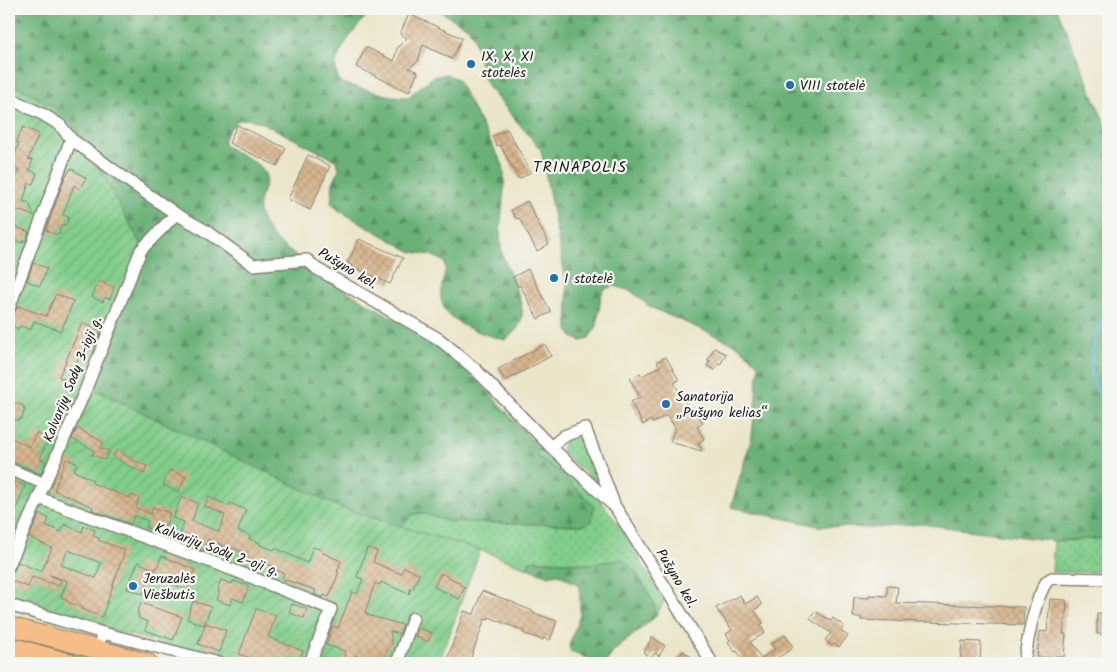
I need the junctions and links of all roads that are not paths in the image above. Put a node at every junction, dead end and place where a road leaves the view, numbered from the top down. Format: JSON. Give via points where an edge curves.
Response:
{"nodes":[{"id":1,"x":9,"y":98,"type":"edge"},
{"id":2,"x":71,"y":139,"type":"junction"},
{"id":3,"x":176,"y":214,"type":"junction"},
{"id":4,"x":9,"y":308,"type":"edge"},
{"id":5,"x":551,"y":447,"type":"junction"},
{"id":6,"x":9,"y":469,"type":"edge"},
{"id":7,"x":45,"y":484,"type":"junction"},
{"id":8,"x":39,"y":498,"type":"junction"},
{"id":9,"x":616,"y":508,"type":"junction"},
{"id":10,"x":9,"y":565,"type":"edge"},
{"id":11,"x":1108,"y":579,"type":"edge"},
{"id":12,"x":9,"y":606,"type":"edge"},
{"id":13,"x":413,"y":618,"type":"dead end"},
{"id":14,"x":9,"y":626,"type":"edge"},
{"id":15,"x":101,"y":641,"type":"junction"},
{"id":16,"x":9,"y":646,"type":"edge"},
{"id":17,"x":70,"y":663,"type":"edge"},
{"id":18,"x":148,"y":663,"type":"edge"},
{"id":19,"x":218,"y":663,"type":"edge"},
{"id":20,"x":310,"y":663,"type":"edge"},
{"id":21,"x":398,"y":663,"type":"edge"},
{"id":22,"x":712,"y":663,"type":"edge"},
{"id":23,"x":1024,"y":663,"type":"edge"}],
"edges":[{"from":1,"to":2,"type":"street","name":"Pušyno kel.","via":[[44,114],[60,125]]},
{"from":2,"to":3,"type":"street","name":"Pušyno kel."},
{"from":2,"to":4,"type":"street"},
{"from":3,"to":5,"type":"street","name":"Pušyno kel.","via":[[253,265],[307,260],[317,269],[439,340],[476,370]]},
{"from":3,"to":7,"type":"street","name":"Kalvarijų Sodų 3-ioji g.","via":[[141,250]]},
{"from":5,"to":9,"type":"street","name":"Pušyno kel."},
{"from":5,"to":9,"type":"street","name":"Pušyno kel.","via":[[564,436],[585,428]]},
{"from":6,"to":7,"type":"street"},
{"from":7,"to":8,"type":"street","name":"Kalvarijų Sodų 3-ioji g."},
{"from":8,"to":10,"type":"street","name":"Kalvarijų Sodų 3-ioji g."},
{"from":8,"to":20,"type":"street","name":"Kalvarijų Sodų 2-oji g.","via":[[331,609]]},
{"from":9,"to":22,"type":"street","name":"Pušyno kel."},
{"from":11,"to":23,"type":"street","via":[[1047,580],[1039,596]]},
{"from":12,"to":15,"type":"street"},
{"from":13,"to":21,"type":"street"},
{"from":14,"to":15,"type":"main road"},
{"from":15,"to":18,"type":"main road"},
{"from":15,"to":19,"type":"street"},
{"from":16,"to":17,"type":"main road"}]}
